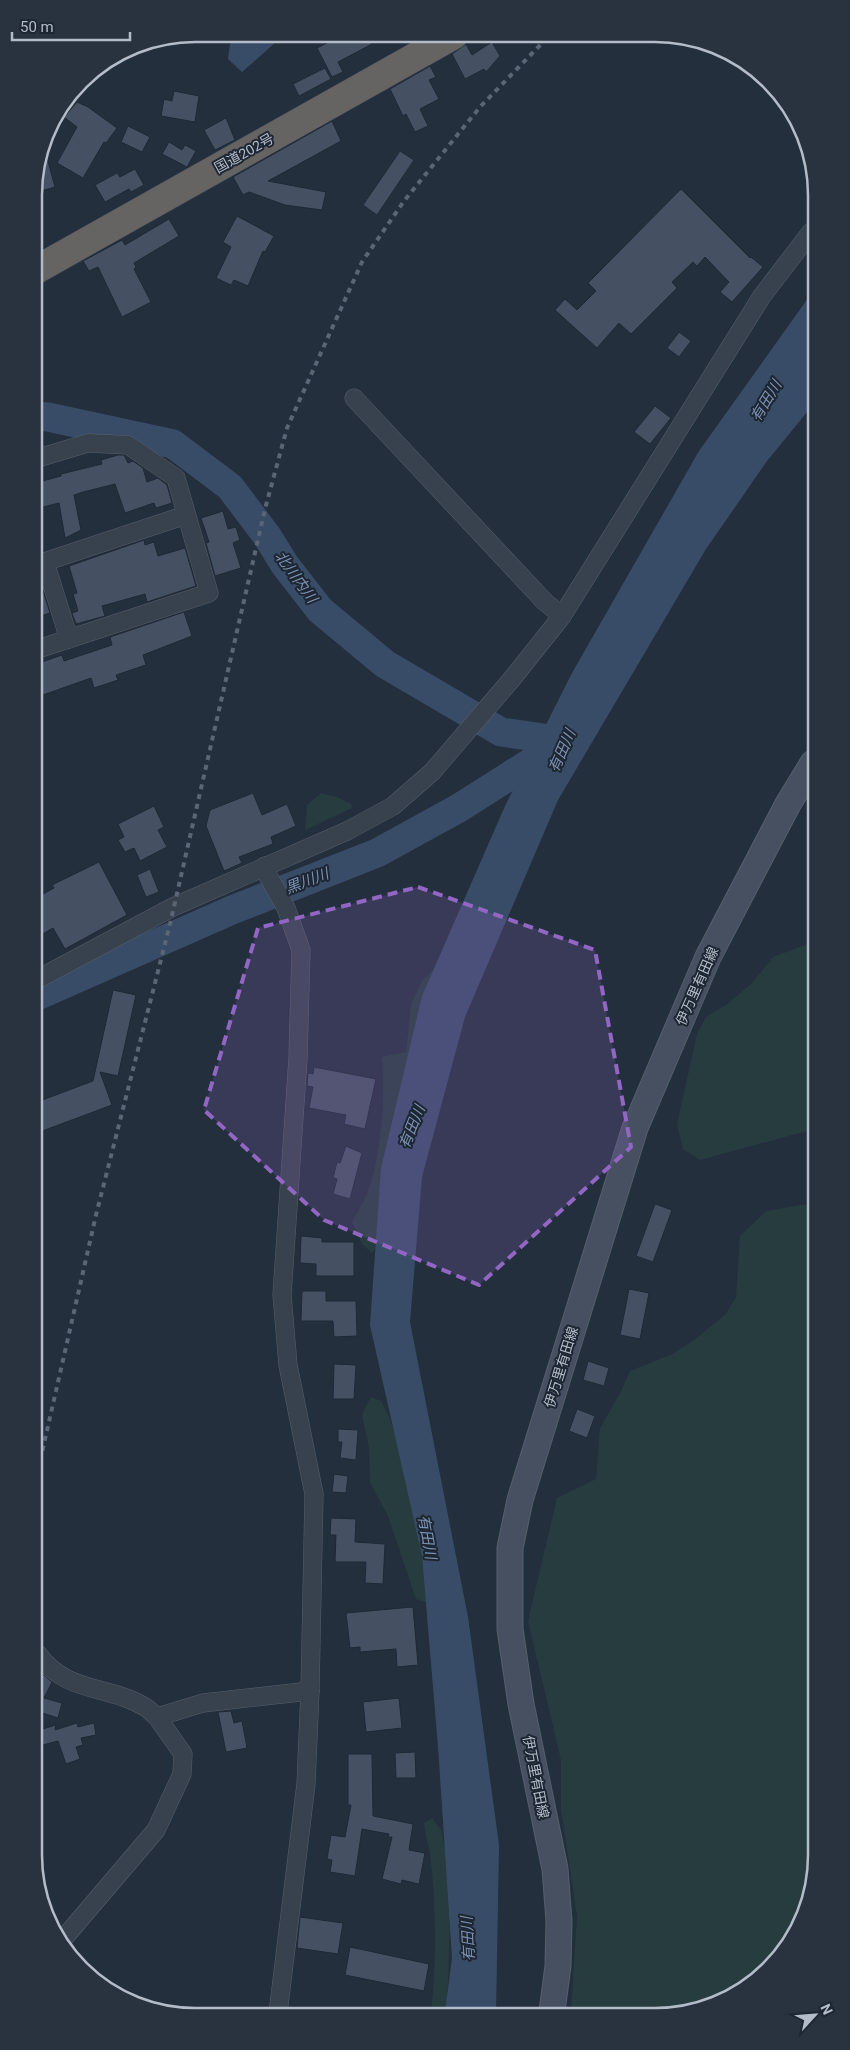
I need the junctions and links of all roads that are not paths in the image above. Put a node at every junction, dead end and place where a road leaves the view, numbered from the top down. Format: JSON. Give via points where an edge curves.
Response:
{"nodes":[{"id":1,"x":441,"y":42,"type":"edge"},
{"id":2,"x":808,"y":236,"type":"edge"},
{"id":3,"x":43,"y":266,"type":"edge"},
{"id":4,"x":354,"y":398,"type":"dead end"},
{"id":5,"x":43,"y":457,"type":"edge"},
{"id":6,"x":186,"y":516,"type":"junction"},
{"id":7,"x":43,"y":562,"type":"edge"},
{"id":8,"x":43,"y":570,"type":"edge"},
{"id":9,"x":562,"y":616,"type":"junction"},
{"id":10,"x":69,"y":639,"type":"junction"},
{"id":11,"x":43,"y":648,"type":"edge"},
{"id":12,"x":808,"y":772,"type":"edge"},
{"id":13,"x":266,"y":870,"type":"junction"},
{"id":14,"x":43,"y":977,"type":"edge"},
{"id":15,"x":42,"y":1660,"type":"edge"},
{"id":16,"x":310,"y":1691,"type":"junction"},
{"id":17,"x":157,"y":1717,"type":"junction"},
{"id":18,"x":66,"y":1936,"type":"edge"},
{"id":19,"x":279,"y":2008,"type":"edge"},
{"id":20,"x":553,"y":2008,"type":"edge"}],
"edges":[{"from":1,"to":3,"type":"highway","name":"国道202号"},
{"from":2,"to":9,"type":"street","via":[[762,296]]},
{"from":4,"to":9,"type":"street","via":[[545,602]]},
{"from":5,"to":6,"type":"street","via":[[88,443],[128,445],[176,478]]},
{"from":6,"to":7,"type":"street"},
{"from":6,"to":10,"type":"street","via":[[209,593]]},
{"from":8,"to":10,"type":"street"},
{"from":9,"to":13,"type":"street","via":[[432,772],[393,806]]},
{"from":10,"to":11,"type":"street"},
{"from":12,"to":20,"type":"main road","name":"伊万里有田線","via":[[708,957],[635,1128],[518,1510],[510,1548],[510,1628],[521,1704],[555,1869],[559,1921]]},
{"from":13,"to":14,"type":"street","via":[[173,907]]},
{"from":13,"to":16,"type":"street","via":[[286,908],[301,950],[298,1058],[282,1295],[288,1365],[314,1494]]},
{"from":15,"to":17,"type":"street","via":[[75,1684],[119,1696],[146,1707]]},
{"from":16,"to":17,"type":"street","via":[[203,1703]]},
{"from":16,"to":19,"type":"street","via":[[306,1784]]},
{"from":17,"to":18,"type":"street","via":[[183,1754],[182,1774],[156,1830]]}]}
